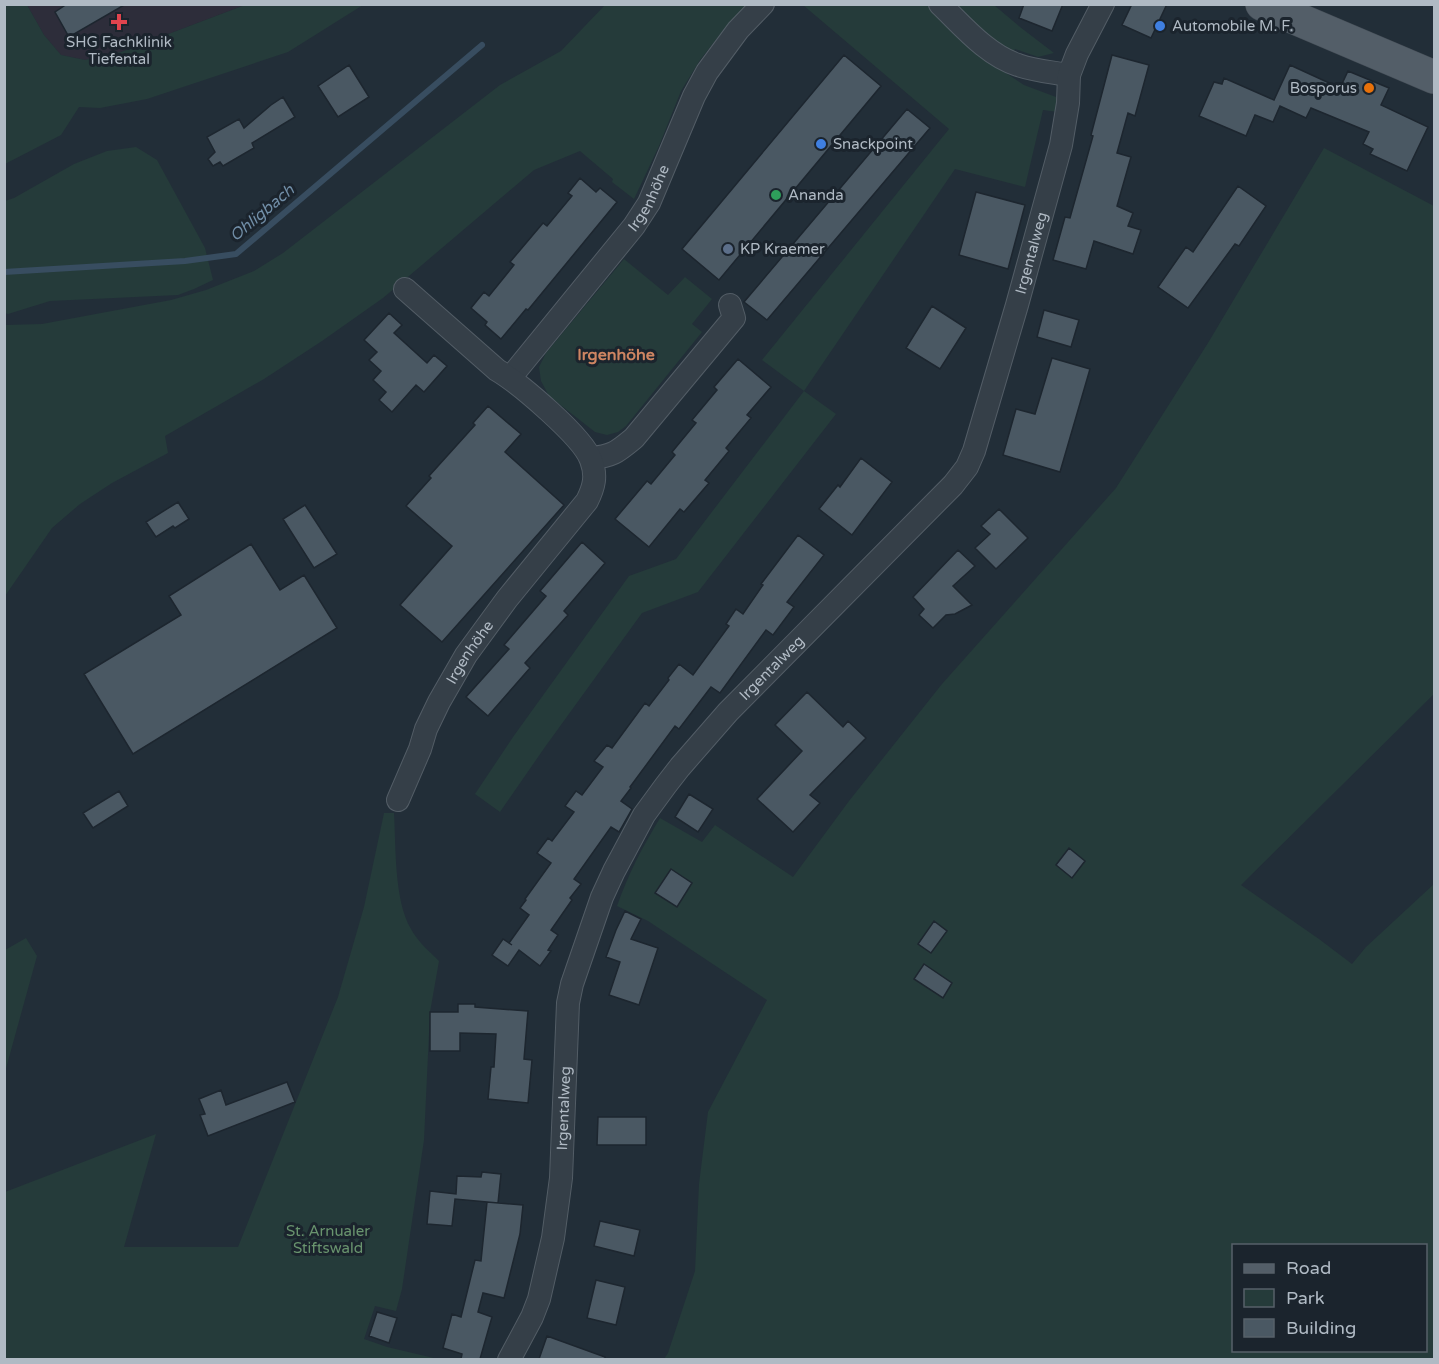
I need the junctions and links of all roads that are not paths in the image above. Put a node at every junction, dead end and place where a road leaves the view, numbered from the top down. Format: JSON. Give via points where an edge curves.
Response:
{"nodes":[{"id":1,"x":763,"y":4,"type":"edge"},
{"id":2,"x":940,"y":4,"type":"edge"},
{"id":3,"x":1103,"y":4,"type":"edge"},
{"id":4,"x":1262,"y":4,"type":"edge"},
{"id":5,"x":1069,"y":75,"type":"junction"},
{"id":6,"x":1434,"y":77,"type":"edge"},
{"id":7,"x":405,"y":289,"type":"dead end"},
{"id":8,"x":730,"y":305,"type":"dead end"},
{"id":9,"x":510,"y":378,"type":"junction"},
{"id":10,"x":591,"y":458,"type":"junction"},
{"id":11,"x":398,"y":800,"type":"dead end"},
{"id":12,"x":509,"y":1359,"type":"edge"}],
"edges":[{"from":1,"to":9,"type":"street","name":"Irgenhöhe","via":[[707,72],[649,203],[634,226]]},
{"from":2,"to":5,"type":"street","via":[[995,53],[1034,70]]},
{"from":3,"to":5,"type":"street","name":"Irgentalweg"},
{"from":4,"to":6,"type":"main road"},
{"from":5,"to":12,"type":"street","name":"Irgentalweg","via":[[1061,146],[967,467],[728,712],[680,767],[644,815],[610,879],[568,1003],[561,1178],[553,1238],[539,1299]]},
{"from":7,"to":9,"type":"street"},
{"from":8,"to":10,"type":"street","via":[[734,318],[634,438],[607,457]]},
{"from":9,"to":10,"type":"street","via":[[567,429]]},
{"from":10,"to":11,"type":"street","name":"Irgenhöhe","via":[[593,488],[587,501],[466,655],[426,729]]}]}
